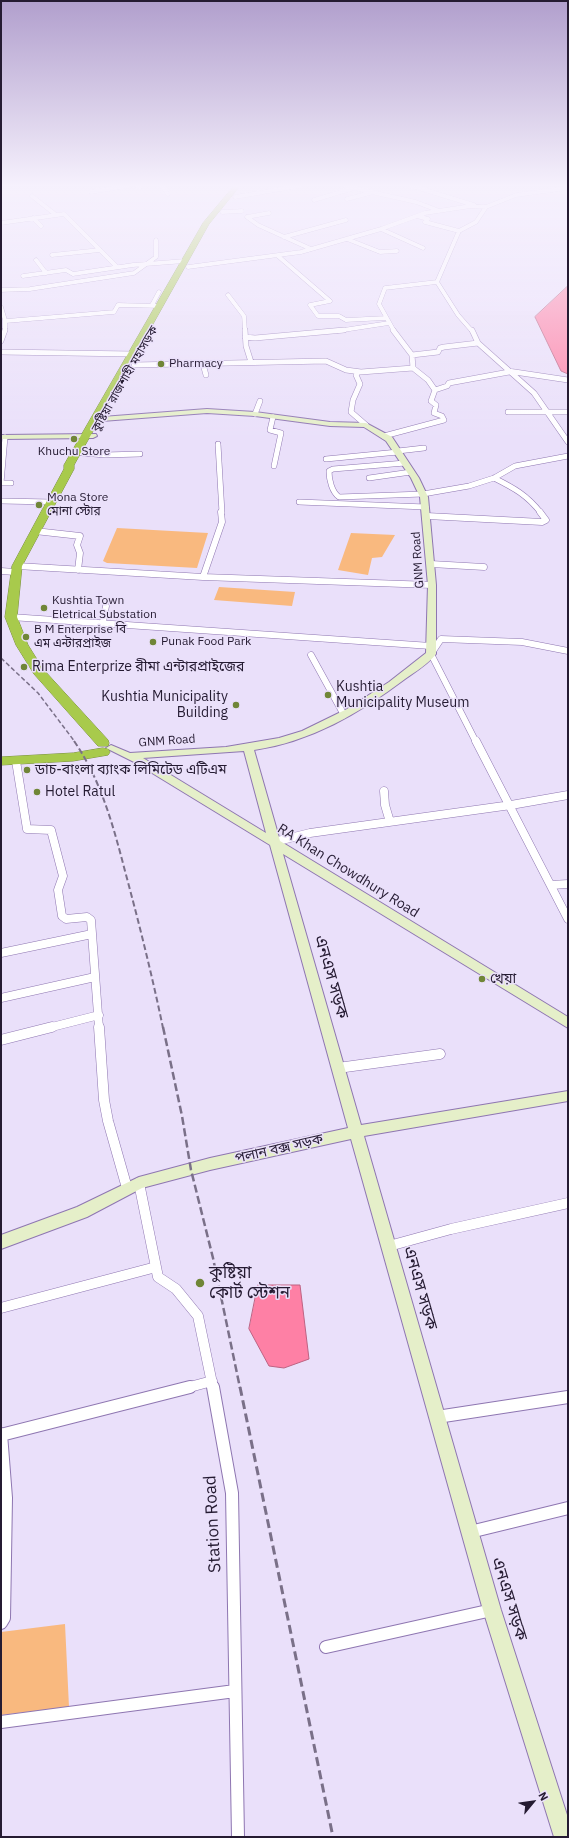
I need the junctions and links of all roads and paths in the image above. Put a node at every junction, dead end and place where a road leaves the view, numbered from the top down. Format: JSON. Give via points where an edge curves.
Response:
{"nodes":[{"id":1,"x":54,"y":272,"type":"edge"},
{"id":2,"x":69,"y":272,"type":"edge"},
{"id":3,"x":86,"y":272,"type":"edge"},
{"id":4,"x":137,"y":272,"type":"edge"},
{"id":5,"x":182,"y":272,"type":"edge"},
{"id":6,"x":296,"y":272,"type":"edge"},
{"id":7,"x":441,"y":272,"type":"edge"},
{"id":8,"x":46,"y":273,"type":"joint"},
{"id":9,"x":23,"y":276,"type":"dead end"},
{"id":10,"x":177,"y":282,"type":"junction"},
{"id":11,"x":437,"y":282,"type":"junction"},
{"id":12,"x":1,"y":290,"type":"edge"},
{"id":13,"x":159,"y":292,"type":"dead end"},
{"id":14,"x":228,"y":295,"type":"dead end"},
{"id":15,"x":156,"y":306,"type":"junction"},
{"id":16,"x":1,"y":308,"type":"edge"},
{"id":17,"x":157,"y":317,"type":"junction"},
{"id":18,"x":386,"y":318,"type":"junction"},
{"id":19,"x":6,"y":322,"type":"junction"},
{"id":20,"x":389,"y":323,"type":"junction"},
{"id":21,"x":245,"y":337,"type":"junction"},
{"id":22,"x":1,"y":341,"type":"edge"},
{"id":23,"x":478,"y":343,"type":"junction"},
{"id":24,"x":1,"y":352,"type":"edge"},
{"id":25,"x":412,"y":355,"type":"junction"},
{"id":26,"x":133,"y":360,"type":"junction"},
{"id":27,"x":251,"y":362,"type":"junction"},
{"id":28,"x":204,"y":364,"type":"junction"},
{"id":29,"x":413,"y":368,"type":"junction"},
{"id":30,"x":358,"y":372,"type":"junction"},
{"id":31,"x":508,"y":372,"type":"junction"},
{"id":32,"x":206,"y":375,"type":"dead end"},
{"id":33,"x":568,"y":380,"type":"edge"},
{"id":34,"x":435,"y":390,"type":"junction"},
{"id":35,"x":260,"y":401,"type":"dead end"},
{"id":36,"x":508,"y":412,"type":"dead end"},
{"id":37,"x":548,"y":412,"type":"junction"},
{"id":38,"x":255,"y":414,"type":"junction"},
{"id":39,"x":567,"y":414,"type":"edge"},
{"id":40,"x":273,"y":416,"type":"junction"},
{"id":41,"x":102,"y":419,"type":"junction"},
{"id":42,"x":562,"y":424,"type":"dead end"},
{"id":43,"x":366,"y":425,"type":"junction"},
{"id":44,"x":561,"y":431,"type":"junction"},
{"id":45,"x":89,"y":436,"type":"junction"},
{"id":46,"x":384,"y":436,"type":"junction"},
{"id":47,"x":3,"y":437,"type":"edge"},
{"id":48,"x":568,"y":442,"type":"edge"},
{"id":49,"x":218,"y":444,"type":"dead end"},
{"id":50,"x":424,"y":448,"type":"dead end"},
{"id":51,"x":398,"y":452,"type":"junction"},
{"id":52,"x":82,"y":453,"type":"junction"},
{"id":53,"x":140,"y":454,"type":"dead end"},
{"id":54,"x":568,"y":456,"type":"edge"},
{"id":55,"x":326,"y":459,"type":"dead end"},
{"id":56,"x":405,"y":463,"type":"junction"},
{"id":57,"x":274,"y":466,"type":"dead end"},
{"id":58,"x":69,"y":469,"type":"junction"},
{"id":59,"x":411,"y":472,"type":"junction"},
{"id":60,"x":494,"y":477,"type":"junction"},
{"id":61,"x":368,"y":478,"type":"dead end"},
{"id":62,"x":1,"y":483,"type":"edge"},
{"id":63,"x":11,"y":483,"type":"dead end"},
{"id":64,"x":423,"y":494,"type":"junction"},
{"id":65,"x":1,"y":501,"type":"edge"},
{"id":66,"x":52,"y":502,"type":"junction"},
{"id":67,"x":298,"y":502,"type":"dead end"},
{"id":68,"x":427,"y":512,"type":"junction"},
{"id":69,"x":35,"y":532,"type":"junction"},
{"id":70,"x":431,"y":564,"type":"junction"},
{"id":71,"x":484,"y":567,"type":"dead end"},
{"id":72,"x":16,"y":569,"type":"junction"},
{"id":73,"x":78,"y":570,"type":"junction"},
{"id":74,"x":1,"y":571,"type":"edge"},
{"id":75,"x":203,"y":577,"type":"junction"},
{"id":76,"x":432,"y":585,"type":"junction"},
{"id":77,"x":106,"y":606,"type":"dead end"},
{"id":78,"x":11,"y":617,"type":"junction"},
{"id":79,"x":102,"y":622,"type":"junction"},
{"id":80,"x":431,"y":650,"type":"junction"},
{"id":81,"x":568,"y":651,"type":"edge"},
{"id":82,"x":311,"y":655,"type":"dead end"},
{"id":83,"x":344,"y":715,"type":"junction"},
{"id":84,"x":248,"y":747,"type":"junction"},
{"id":85,"x":104,"y":748,"type":"junction"},
{"id":86,"x":1,"y":756,"type":"edge"},
{"id":87,"x":130,"y":756,"type":"junction"},
{"id":88,"x":38,"y":757,"type":"junction"},
{"id":89,"x":1,"y":761,"type":"edge"},
{"id":90,"x":16,"y":761,"type":"junction"},
{"id":91,"x":384,"y":791,"type":"dead end"},
{"id":92,"x":568,"y":795,"type":"edge"},
{"id":93,"x":510,"y":805,"type":"junction"},
{"id":94,"x":390,"y":822,"type":"junction"},
{"id":95,"x":274,"y":842,"type":"junction"},
{"id":96,"x":568,"y":884,"type":"edge"},
{"id":97,"x":551,"y":886,"type":"junction"},
{"id":98,"x":568,"y":919,"type":"edge"},
{"id":99,"x":92,"y":934,"type":"junction"},
{"id":100,"x":1,"y":953,"type":"edge"},
{"id":101,"x":95,"y":977,"type":"junction"},
{"id":102,"x":1,"y":998,"type":"edge"},
{"id":103,"x":99,"y":1015,"type":"junction"},
{"id":104,"x":568,"y":1022,"type":"edge"},
{"id":105,"x":1,"y":1040,"type":"edge"},
{"id":106,"x":440,"y":1054,"type":"dead end"},
{"id":107,"x":338,"y":1068,"type":"junction"},
{"id":108,"x":568,"y":1096,"type":"edge"},
{"id":109,"x":356,"y":1132,"type":"junction"},
{"id":110,"x":133,"y":1186,"type":"junction"},
{"id":111,"x":568,"y":1203,"type":"edge"},
{"id":112,"x":1,"y":1242,"type":"edge"},
{"id":113,"x":389,"y":1246,"type":"junction"},
{"id":114,"x":156,"y":1267,"type":"junction"},
{"id":115,"x":1,"y":1308,"type":"edge"},
{"id":116,"x":212,"y":1381,"type":"junction"},
{"id":117,"x":568,"y":1397,"type":"edge"},
{"id":118,"x":437,"y":1417,"type":"junction"},
{"id":119,"x":1,"y":1435,"type":"edge"},
{"id":120,"x":568,"y":1508,"type":"edge"},
{"id":121,"x":470,"y":1532,"type":"junction"},
{"id":122,"x":492,"y":1610,"type":"junction"},
{"id":123,"x":1,"y":1623,"type":"edge"},
{"id":124,"x":326,"y":1647,"type":"dead end"},
{"id":125,"x":235,"y":1691,"type":"junction"},
{"id":126,"x":1,"y":1722,"type":"edge"},
{"id":127,"x":238,"y":1837,"type":"edge"},
{"id":128,"x":564,"y":1837,"type":"edge"}],
"edges":[{"from":1,"to":8,"type":"street"},
{"from":2,"to":3,"type":"street","via":[[72,274]]},
{"from":4,"to":12,"type":"street","via":[[30,289]]},
{"from":5,"to":10,"type":"highway","name":"কুষ্টিয়া রাজশাহী মহাসড়ক"},
{"from":6,"to":18,"type":"street","via":[[330,301],[310,305],[318,316],[340,316],[346,320]]},
{"from":7,"to":11,"type":"street"},
{"from":8,"to":9,"type":"street"},
{"from":10,"to":15,"type":"highway","name":"কুষ্টিয়া রাজশাহী মহাসড়ক"},
{"from":10,"to":17,"type":"highway","name":"কুষ্টিয়া রাজশাহী মহাসড়ক"},
{"from":11,"to":18,"type":"street","via":[[384,289],[379,303]]},
{"from":11,"to":23,"type":"street","via":[[458,315],[471,328]]},
{"from":13,"to":15,"type":"street"},
{"from":14,"to":21,"type":"street","via":[[244,316]]},
{"from":15,"to":17,"type":"highway","name":"কুষ্টিয়া রাজশাহী মহাসড়ক"},
{"from":15,"to":19,"type":"street","via":[[118,305],[114,312]]},
{"from":16,"to":19,"type":"street"},
{"from":17,"to":26,"type":"highway","name":"কুষ্টিয়া রাজশাহী মহাসড়ক"},
{"from":18,"to":20,"type":"street"},
{"from":19,"to":22,"type":"street"},
{"from":20,"to":21,"type":"street","via":[[326,333]]},
{"from":20,"to":25,"type":"street"},
{"from":21,"to":27,"type":"street"},
{"from":23,"to":25,"type":"street","via":[[444,347],[438,352]]},
{"from":23,"to":31,"type":"street"},
{"from":24,"to":26,"type":"street"},
{"from":25,"to":29,"type":"street"},
{"from":26,"to":28,"type":"street"},
{"from":26,"to":41,"type":"highway","name":"কুষ্টিয়া রাজশাহী মহাসড়ক"},
{"from":26,"to":45,"type":"highway","name":"কুষ্টিয়া রাজশাহী মহাসড়ক"},
{"from":27,"to":28,"type":"street"},
{"from":27,"to":30,"type":"street","via":[[331,362],[346,370]]},
{"from":28,"to":32,"type":"street"},
{"from":29,"to":30,"type":"street"},
{"from":29,"to":34,"type":"street","via":[[428,380]]},
{"from":30,"to":43,"type":"street","via":[[356,375],[360,384],[351,412]]},
{"from":31,"to":33,"type":"street"},
{"from":31,"to":34,"type":"street","via":[[465,379]]},
{"from":31,"to":37,"type":"street","via":[[534,393]]},
{"from":34,"to":46,"type":"street","via":[[430,401],[436,405],[434,413],[442,416],[444,420]]},
{"from":35,"to":38,"type":"street"},
{"from":36,"to":37,"type":"street"},
{"from":37,"to":39,"type":"street"},
{"from":37,"to":44,"type":"street"},
{"from":38,"to":40,"type":"street","name":"GNM Road"},
{"from":38,"to":41,"type":"street","name":"GNM Road","via":[[207,411]]},
{"from":40,"to":43,"type":"street","name":"GNM Road","via":[[330,424]]},
{"from":40,"to":57,"type":"street","via":[[270,431],[281,433]]},
{"from":41,"to":45,"type":"highway","name":"কুষ্টিয়া রাজশাহী মহাসড়ক"},
{"from":42,"to":44,"type":"street"},
{"from":43,"to":46,"type":"street","name":"GNM Road"},
{"from":44,"to":48,"type":"street"},
{"from":45,"to":47,"type":"street"},
{"from":45,"to":52,"type":"highway","name":"কুষ্টিয়া রাজশাহী মহাসড়ক"},
{"from":45,"to":58,"type":"highway","name":"কুষ্টিয়া রাজশাহী মহাসড়ক","via":[[68,465]]},
{"from":46,"to":51,"type":"street","name":"GNM Road"},
{"from":47,"to":62,"type":"street"},
{"from":49,"to":75,"type":"street","via":[[222,522]]},
{"from":50,"to":51,"type":"street"},
{"from":51,"to":55,"type":"street"},
{"from":51,"to":56,"type":"street","name":"GNM Road"},
{"from":52,"to":53,"type":"street"},
{"from":52,"to":58,"type":"highway","name":"কুষ্টিয়া রাজশাহী মহাসড়ক","via":[[75,465]]},
{"from":54,"to":60,"type":"street","via":[[515,466]]},
{"from":56,"to":59,"type":"street","name":"GNM Road"},
{"from":56,"to":64,"type":"street","via":[[333,469],[329,471],[328,477],[335,494],[339,497]]},
{"from":58,"to":66,"type":"highway","name":"কুষ্টিয়া রাজশাহী মহাসড়ক"},
{"from":59,"to":61,"type":"street"},
{"from":59,"to":64,"type":"street","name":"GNM Road"},
{"from":60,"to":64,"type":"street","via":[[469,486]]},
{"from":60,"to":68,"type":"street","via":[[531,500],[546,520],[542,522]]},
{"from":62,"to":63,"type":"street"},
{"from":64,"to":68,"type":"street","name":"GNM Road"},
{"from":65,"to":66,"type":"street"},
{"from":66,"to":69,"type":"highway","name":"কুষ্টিয়া রাজশাহী মহাসড়ক"},
{"from":67,"to":68,"type":"street"},
{"from":68,"to":70,"type":"street","name":"GNM Road"},
{"from":69,"to":72,"type":"highway","name":"কুষ্টিয়া রাজশাহী মহাসড়ক"},
{"from":69,"to":73,"type":"street","via":[[80,536],[77,545],[80,553]]},
{"from":70,"to":71,"type":"street"},
{"from":70,"to":76,"type":"street","name":"GNM Road"},
{"from":72,"to":73,"type":"street"},
{"from":72,"to":74,"type":"street"},
{"from":72,"to":78,"type":"highway","name":"কুষ্টিয়া রাজশাহী মহাসড়ক"},
{"from":73,"to":75,"type":"street"},
{"from":75,"to":76,"type":"street"},
{"from":76,"to":80,"type":"street","name":"GNM Road"},
{"from":77,"to":79,"type":"street"},
{"from":78,"to":79,"type":"street"},
{"from":78,"to":85,"type":"highway","name":"কুষ্টিয়া রাজশাহী মহাসড়ক","via":[[22,646],[38,671],[68,702]]},
{"from":79,"to":80,"type":"street","via":[[370,640]]},
{"from":80,"to":81,"type":"street","via":[[445,638],[522,642]]},
{"from":80,"to":83,"type":"street","name":"GNM Road","via":[[396,682]]},
{"from":80,"to":93,"type":"street"},
{"from":82,"to":83,"type":"street"},
{"from":83,"to":84,"type":"street","name":"GNM Road","via":[[314,730],[260,746]]},
{"from":84,"to":87,"type":"street","name":"GNM Road"},
{"from":84,"to":95,"type":"street","name":"এনএস সড়ক"},
{"from":85,"to":87,"type":"street","name":"RA Khan Chowdhury Road"},
{"from":85,"to":88,"type":"highway","via":[[83,756]]},
{"from":86,"to":88,"type":"highway"},
{"from":87,"to":95,"type":"street","name":"RA Khan Chowdhury Road"},
{"from":88,"to":90,"type":"highway"},
{"from":89,"to":90,"type":"highway"},
{"from":90,"to":99,"type":"street","name":"Station Road","via":[[27,829],[51,830],[64,876],[59,880],[57,887],[62,916],[66,919],[90,918]]},
{"from":91,"to":94,"type":"street"},
{"from":92,"to":93,"type":"street"},
{"from":93,"to":94,"type":"street"},
{"from":93,"to":97,"type":"street"},
{"from":94,"to":95,"type":"street","via":[[310,833]]},
{"from":95,"to":104,"type":"street","name":"RA Khan Chowdhury Road"},
{"from":95,"to":107,"type":"street","name":"এনএস সড়ক"},
{"from":96,"to":97,"type":"street"},
{"from":97,"to":98,"type":"street"},
{"from":99,"to":100,"type":"street"},
{"from":99,"to":101,"type":"street","name":"Station Road"},
{"from":101,"to":102,"type":"street"},
{"from":101,"to":103,"type":"street","name":"Station Road"},
{"from":103,"to":105,"type":"street"},
{"from":103,"to":110,"type":"street","name":"Station Road","via":[[100,1059],[107,1114]]},
{"from":106,"to":107,"type":"street"},
{"from":107,"to":109,"type":"street","name":"এনএস সড়ক"},
{"from":108,"to":109,"type":"street","name":"পলান বক্স সড়ক"},
{"from":109,"to":110,"type":"street","name":"পলান বক্স সড়ক","via":[[210,1164]]},
{"from":109,"to":113,"type":"street","name":"এনএস সড়ক"},
{"from":110,"to":112,"type":"street","name":"পলান বক্স সড়ক","via":[[82,1212]]},
{"from":110,"to":114,"type":"street","name":"Station Road"},
{"from":111,"to":113,"type":"street","via":[[451,1229]]},
{"from":113,"to":118,"type":"street","name":"এনএস সড়ক"},
{"from":114,"to":115,"type":"street"},
{"from":114,"to":116,"type":"street","name":"Station Road","via":[[158,1276],[176,1289],[198,1316]]},
{"from":116,"to":119,"type":"street"},
{"from":116,"to":125,"type":"street","name":"Station Road","via":[[232,1493]]},
{"from":117,"to":118,"type":"street"},
{"from":118,"to":121,"type":"street","name":"এনএস সড়ক"},
{"from":119,"to":123,"type":"street","via":[[6,1498],[4,1618]]},
{"from":120,"to":121,"type":"street"},
{"from":121,"to":122,"type":"street","name":"এনএস সড়ক"},
{"from":122,"to":124,"type":"street"},
{"from":122,"to":128,"type":"street","name":"এনএস সড়ক"},
{"from":125,"to":126,"type":"street"},
{"from":125,"to":127,"type":"street","name":"Station Road"}]}
